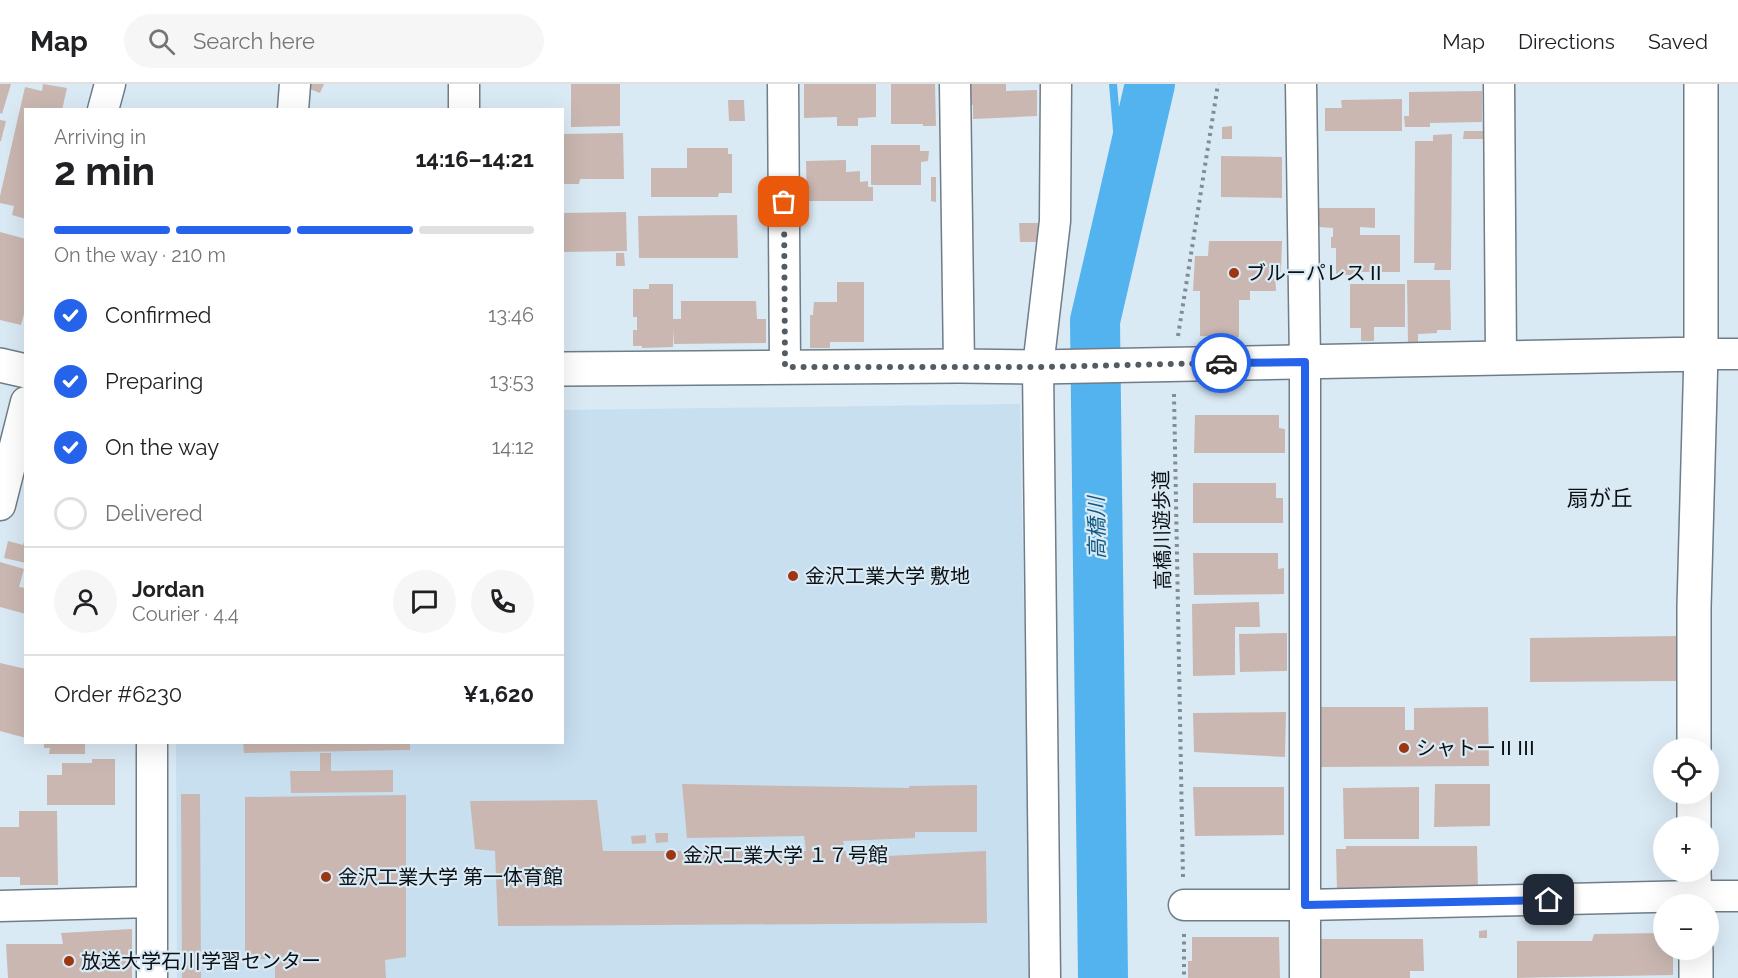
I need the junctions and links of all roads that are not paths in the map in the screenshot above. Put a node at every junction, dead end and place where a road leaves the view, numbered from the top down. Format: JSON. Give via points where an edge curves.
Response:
{"nodes":[{"id":1,"x":110,"y":84,"type":"edge"},
{"id":2,"x":295,"y":84,"type":"edge"},
{"id":3,"x":464,"y":84,"type":"edge"},
{"id":4,"x":783,"y":84,"type":"edge"},
{"id":5,"x":955,"y":84,"type":"edge"},
{"id":6,"x":1056,"y":84,"type":"edge"},
{"id":7,"x":1301,"y":84,"type":"edge"},
{"id":8,"x":1498,"y":84,"type":"edge"},
{"id":9,"x":1701,"y":84,"type":"edge"},
{"id":10,"x":104,"y":108,"type":"edge"},
{"id":11,"x":293,"y":108,"type":"edge"},
{"id":12,"x":464,"y":108,"type":"edge"},
{"id":13,"x":1701,"y":354,"type":"junction"},
{"id":14,"x":1738,"y":354,"type":"edge"},
{"id":15,"x":1501,"y":358,"type":"junction"},
{"id":16,"x":1305,"y":362,"type":"junction"},
{"id":17,"x":0,"y":365,"type":"edge"},
{"id":18,"x":959,"y":366,"type":"junction"},
{"id":19,"x":1045,"y":366,"type":"junction"},
{"id":20,"x":785,"y":367,"type":"junction"},
{"id":21,"x":564,"y":369,"type":"edge"},
{"id":22,"x":24,"y":371,"type":"edge"},
{"id":23,"x":24,"y":410,"type":"edge"},
{"id":24,"x":0,"y":505,"type":"edge"},
{"id":25,"x":1694,"y":738,"type":"edge"},
{"id":26,"x":152,"y":744,"type":"edge"},
{"id":27,"x":1695,"y":891,"type":"edge"},
{"id":28,"x":1738,"y":896,"type":"edge"},
{"id":29,"x":152,"y":902,"type":"junction"},
{"id":30,"x":1184,"y":905,"type":"road end"},
{"id":31,"x":1305,"y":905,"type":"junction"},
{"id":32,"x":0,"y":906,"type":"edge"},
{"id":33,"x":1696,"y":960,"type":"edge"},
{"id":34,"x":152,"y":978,"type":"edge"},
{"id":35,"x":1045,"y":978,"type":"edge"},
{"id":36,"x":1305,"y":978,"type":"edge"},
{"id":37,"x":1696,"y":978,"type":"edge"}],
"edges":[{"from":1,"to":10,"type":"street"},
{"from":2,"to":11,"type":"street"},
{"from":3,"to":12,"type":"street"},
{"from":4,"to":20,"type":"street"},
{"from":5,"to":18,"type":"street"},
{"from":6,"to":19,"type":"street","via":[[1055,221]]},
{"from":7,"to":16,"type":"street"},
{"from":8,"to":15,"type":"street"},
{"from":9,"to":13,"type":"street"},
{"from":13,"to":14,"type":"street"},
{"from":13,"to":15,"type":"street"},
{"from":13,"to":25,"type":"street"},
{"from":15,"to":16,"type":"street"},
{"from":16,"to":19,"type":"street"},
{"from":16,"to":31,"type":"street"},
{"from":17,"to":22,"type":"street"},
{"from":18,"to":19,"type":"street"},
{"from":18,"to":20,"type":"street"},
{"from":19,"to":35,"type":"street"},
{"from":20,"to":21,"type":"street"},
{"from":23,"to":24,"type":"street"},
{"from":26,"to":29,"type":"street"},
{"from":27,"to":28,"type":"street"},
{"from":27,"to":31,"type":"street"},
{"from":29,"to":32,"type":"street"},
{"from":29,"to":34,"type":"street"},
{"from":30,"to":31,"type":"street"},
{"from":31,"to":36,"type":"street"},
{"from":33,"to":37,"type":"street"}]}
